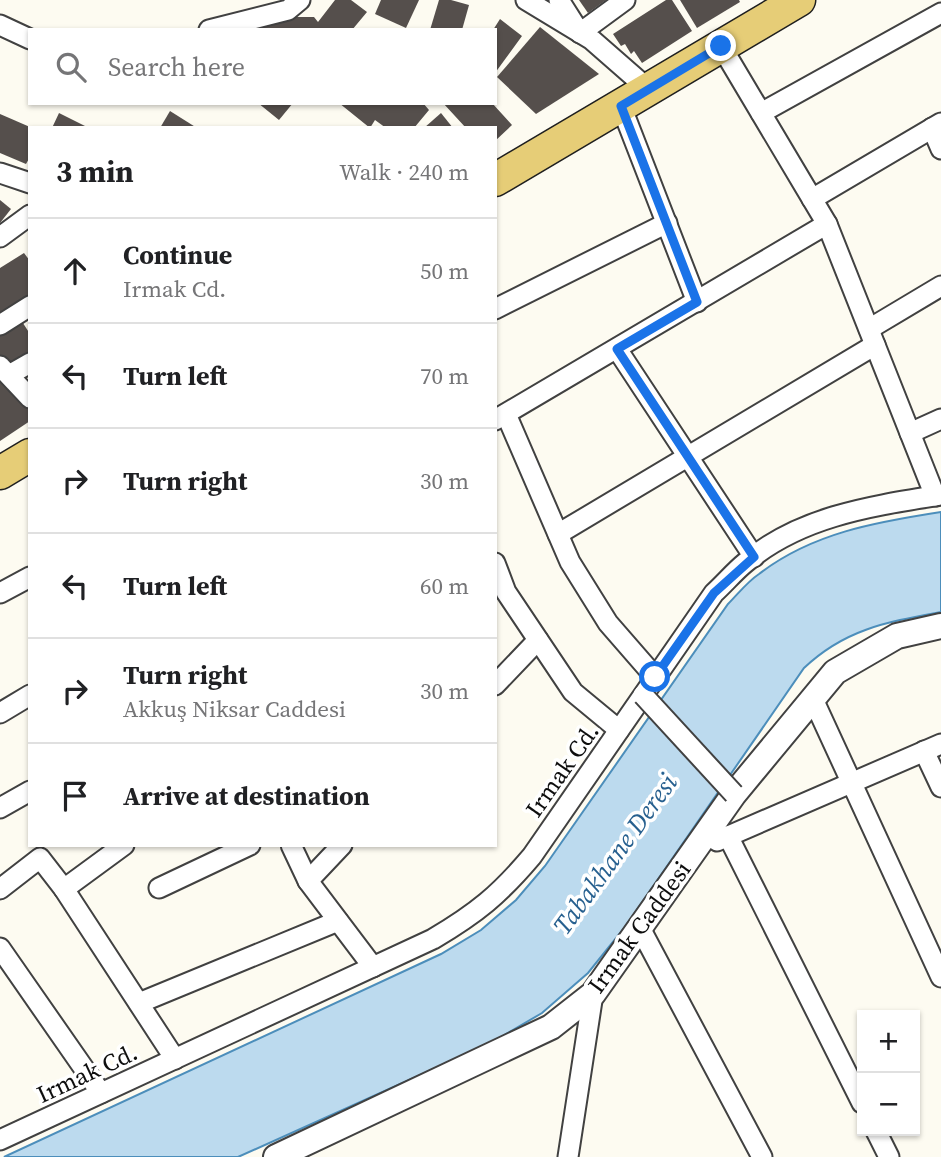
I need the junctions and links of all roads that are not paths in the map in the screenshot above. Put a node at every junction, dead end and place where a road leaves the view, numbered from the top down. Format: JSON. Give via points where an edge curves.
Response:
{"nodes":[{"id":1,"x":300,"y":0,"type":"edge"},
{"id":2,"x":526,"y":0,"type":"edge"},
{"id":3,"x":559,"y":0,"type":"edge"},
{"id":4,"x":625,"y":0,"type":"edge"},
{"id":5,"x":799,"y":0,"type":"edge"},
{"id":6,"x":941,"y":13,"type":"edge"},
{"id":7,"x":0,"y":25,"type":"edge"},
{"id":8,"x":217,"y":28,"type":"edge"},
{"id":9,"x":580,"y":33,"type":"junction"},
{"id":10,"x":28,"y":38,"type":"edge"},
{"id":11,"x":721,"y":46,"type":"junction"},
{"id":12,"x":648,"y":89,"type":"junction"},
{"id":13,"x":621,"y":106,"type":"junction"},
{"id":14,"x":761,"y":113,"type":"junction"},
{"id":15,"x":936,"y":126,"type":"edge"},
{"id":16,"x":941,"y":149,"type":"edge"},
{"id":17,"x":0,"y":173,"type":"edge"},
{"id":18,"x":497,"y":179,"type":"edge"},
{"id":19,"x":28,"y":182,"type":"edge"},
{"id":20,"x":812,"y":199,"type":"junction"},
{"id":21,"x":28,"y":216,"type":"edge"},
{"id":22,"x":667,"y":223,"type":"junction"},
{"id":23,"x":827,"y":224,"type":"junction"},
{"id":24,"x":0,"y":237,"type":"edge"},
{"id":25,"x":941,"y":286,"type":"edge"},
{"id":26,"x":697,"y":302,"type":"junction"},
{"id":27,"x":28,"y":307,"type":"edge"},
{"id":28,"x":497,"y":308,"type":"edge"},
{"id":29,"x":0,"y":325,"type":"edge"},
{"id":30,"x":872,"y":337,"type":"junction"},
{"id":31,"x":617,"y":349,"type":"junction"},
{"id":32,"x":28,"y":364,"type":"edge"},
{"id":33,"x":4,"y":371,"type":"edge"},
{"id":34,"x":28,"y":396,"type":"edge"},
{"id":35,"x":500,"y":417,"type":"edge"},
{"id":36,"x":941,"y":419,"type":"edge"},
{"id":37,"x":910,"y":433,"type":"junction"},
{"id":38,"x":28,"y":456,"type":"edge"},
{"id":39,"x":689,"y":456,"type":"junction"},
{"id":40,"x":0,"y":472,"type":"edge"},
{"id":41,"x":938,"y":496,"type":"edge"},
{"id":42,"x":558,"y":534,"type":"junction"},
{"id":43,"x":754,"y":557,"type":"junction"},
{"id":44,"x":497,"y":574,"type":"edge"},
{"id":45,"x":28,"y":578,"type":"edge"},
{"id":46,"x":0,"y":593,"type":"edge"},
{"id":47,"x":501,"y":596,"type":"edge"},
{"id":48,"x":941,"y":626,"type":"edge"},
{"id":49,"x":538,"y":640,"type":"junction"},
{"id":50,"x":655,"y":677,"type":"junction"},
{"id":51,"x":497,"y":683,"type":"edge"},
{"id":52,"x":643,"y":695,"type":"dead end"},
{"id":53,"x":28,"y":696,"type":"edge"},
{"id":54,"x":813,"y":699,"type":"junction"},
{"id":55,"x":0,"y":713,"type":"edge"},
{"id":56,"x":619,"y":730,"type":"junction"},
{"id":57,"x":933,"y":747,"type":"edge"},
{"id":58,"x":852,"y":782,"type":"junction"},
{"id":59,"x":941,"y":787,"type":"edge"},
{"id":60,"x":28,"y":791,"type":"edge"},
{"id":61,"x":734,"y":794,"type":"junction"},
{"id":62,"x":0,"y":808,"type":"edge"},
{"id":63,"x":728,"y":836,"type":"junction"},
{"id":64,"x":121,"y":847,"type":"edge"},
{"id":65,"x":246,"y":847,"type":"edge"},
{"id":66,"x":292,"y":847,"type":"edge"},
{"id":67,"x":340,"y":847,"type":"edge"},
{"id":68,"x":694,"y":851,"type":"junction"},
{"id":69,"x":308,"y":881,"type":"junction"},
{"id":70,"x":159,"y":888,"type":"dead end"},
{"id":71,"x":0,"y":889,"type":"edge"},
{"id":72,"x":64,"y":889,"type":"junction"},
{"id":73,"x":338,"y":921,"type":"junction"},
{"id":74,"x":639,"y":928,"type":"junction"},
{"id":75,"x":0,"y":948,"type":"edge"},
{"id":76,"x":373,"y":967,"type":"junction"},
{"id":77,"x":941,"y":977,"type":"edge"},
{"id":78,"x":593,"y":994,"type":"junction"},
{"id":79,"x":139,"y":1003,"type":"junction"},
{"id":80,"x":175,"y":1059,"type":"junction"},
{"id":81,"x":101,"y":1093,"type":"junction"},
{"id":82,"x":857,"y":1093,"type":"edge"},
{"id":83,"x":878,"y":1136,"type":"edge"},
{"id":84,"x":0,"y":1140,"type":"edge"},
{"id":85,"x":276,"y":1157,"type":"edge"},
{"id":86,"x":568,"y":1157,"type":"edge"},
{"id":87,"x":762,"y":1157,"type":"edge"},
{"id":88,"x":889,"y":1157,"type":"edge"}],
"edges":[{"from":1,"to":8,"type":"street","via":[[288,10]]},
{"from":2,"to":9,"type":"street"},
{"from":3,"to":9,"type":"street"},
{"from":4,"to":9,"type":"street"},
{"from":5,"to":11,"type":"main road"},
{"from":6,"to":14,"type":"street"},
{"from":7,"to":10,"type":"street"},
{"from":9,"to":12,"type":"street"},
{"from":11,"to":12,"type":"main road"},
{"from":11,"to":14,"type":"street"},
{"from":12,"to":13,"type":"main road"},
{"from":13,"to":18,"type":"main road"},
{"from":13,"to":22,"type":"street"},
{"from":14,"to":20,"type":"street"},
{"from":15,"to":16,"type":"street"},
{"from":15,"to":20,"type":"street"},
{"from":17,"to":19,"type":"street"},
{"from":20,"to":23,"type":"street"},
{"from":21,"to":24,"type":"street"},
{"from":22,"to":26,"type":"street"},
{"from":22,"to":28,"type":"street"},
{"from":23,"to":26,"type":"street"},
{"from":23,"to":30,"type":"street"},
{"from":25,"to":30,"type":"street"},
{"from":26,"to":31,"type":"street"},
{"from":27,"to":29,"type":"street"},
{"from":30,"to":37,"type":"street"},
{"from":30,"to":39,"type":"street"},
{"from":31,"to":35,"type":"street"},
{"from":31,"to":39,"type":"street"},
{"from":32,"to":33,"type":"street"},
{"from":33,"to":34,"type":"street"},
{"from":35,"to":42,"type":"street"},
{"from":36,"to":37,"type":"street"},
{"from":37,"to":41,"type":"street"},
{"from":38,"to":40,"type":"main road"},
{"from":39,"to":42,"type":"street"},
{"from":39,"to":43,"type":"street"},
{"from":41,"to":43,"type":"street","name":"Irmak Cd.","via":[[828,518],[786,535]]},
{"from":42,"to":50,"type":"street","via":[[608,623]]},
{"from":43,"to":50,"type":"street","name":"Irmak Cd.","via":[[714,593]]},
{"from":44,"to":47,"type":"street"},
{"from":45,"to":46,"type":"street"},
{"from":47,"to":49,"type":"street"},
{"from":48,"to":54,"type":"street","name":"Irmak Caddesi","via":[[897,636],[835,672]]},
{"from":49,"to":51,"type":"street"},
{"from":49,"to":56,"type":"street","via":[[573,692]]},
{"from":50,"to":56,"type":"street","name":"Irmak Cd."},
{"from":52,"to":61,"type":"street","bridge":true},
{"from":53,"to":55,"type":"street"},
{"from":54,"to":58,"type":"street"},
{"from":54,"to":61,"type":"street","name":"Irmak Caddesi"},
{"from":56,"to":76,"type":"street","name":"Irmak Cd.","via":[[504,888],[433,939]]},
{"from":57,"to":58,"type":"street"},
{"from":57,"to":59,"type":"street"},
{"from":58,"to":63,"type":"street"},
{"from":58,"to":77,"type":"street"},
{"from":60,"to":62,"type":"street"},
{"from":61,"to":68,"type":"street","name":"Irmak Caddesi"},
{"from":63,"to":68,"type":"street"},
{"from":63,"to":82,"type":"street"},
{"from":64,"to":72,"type":"street"},
{"from":65,"to":70,"type":"street"},
{"from":66,"to":69,"type":"street"},
{"from":67,"to":69,"type":"street"},
{"from":68,"to":74,"type":"street","name":"Irmak Caddesi"},
{"from":69,"to":73,"type":"street"},
{"from":71,"to":72,"type":"street","via":[[40,858]]},
{"from":72,"to":79,"type":"street"},
{"from":73,"to":76,"type":"street"},
{"from":73,"to":79,"type":"street"},
{"from":74,"to":78,"type":"street","name":"Irmak Caddesi"},
{"from":74,"to":87,"type":"street"},
{"from":75,"to":81,"type":"street"},
{"from":76,"to":80,"type":"street","name":"Irmak Cd."},
{"from":78,"to":85,"type":"street","name":"Irmak Caddesi","via":[[551,1027]]},
{"from":78,"to":86,"type":"street"},
{"from":79,"to":80,"type":"street"},
{"from":80,"to":81,"type":"street","name":"Irmak Cd."},
{"from":81,"to":84,"type":"street","name":"Irmak Cd."},
{"from":83,"to":88,"type":"street"}]}
